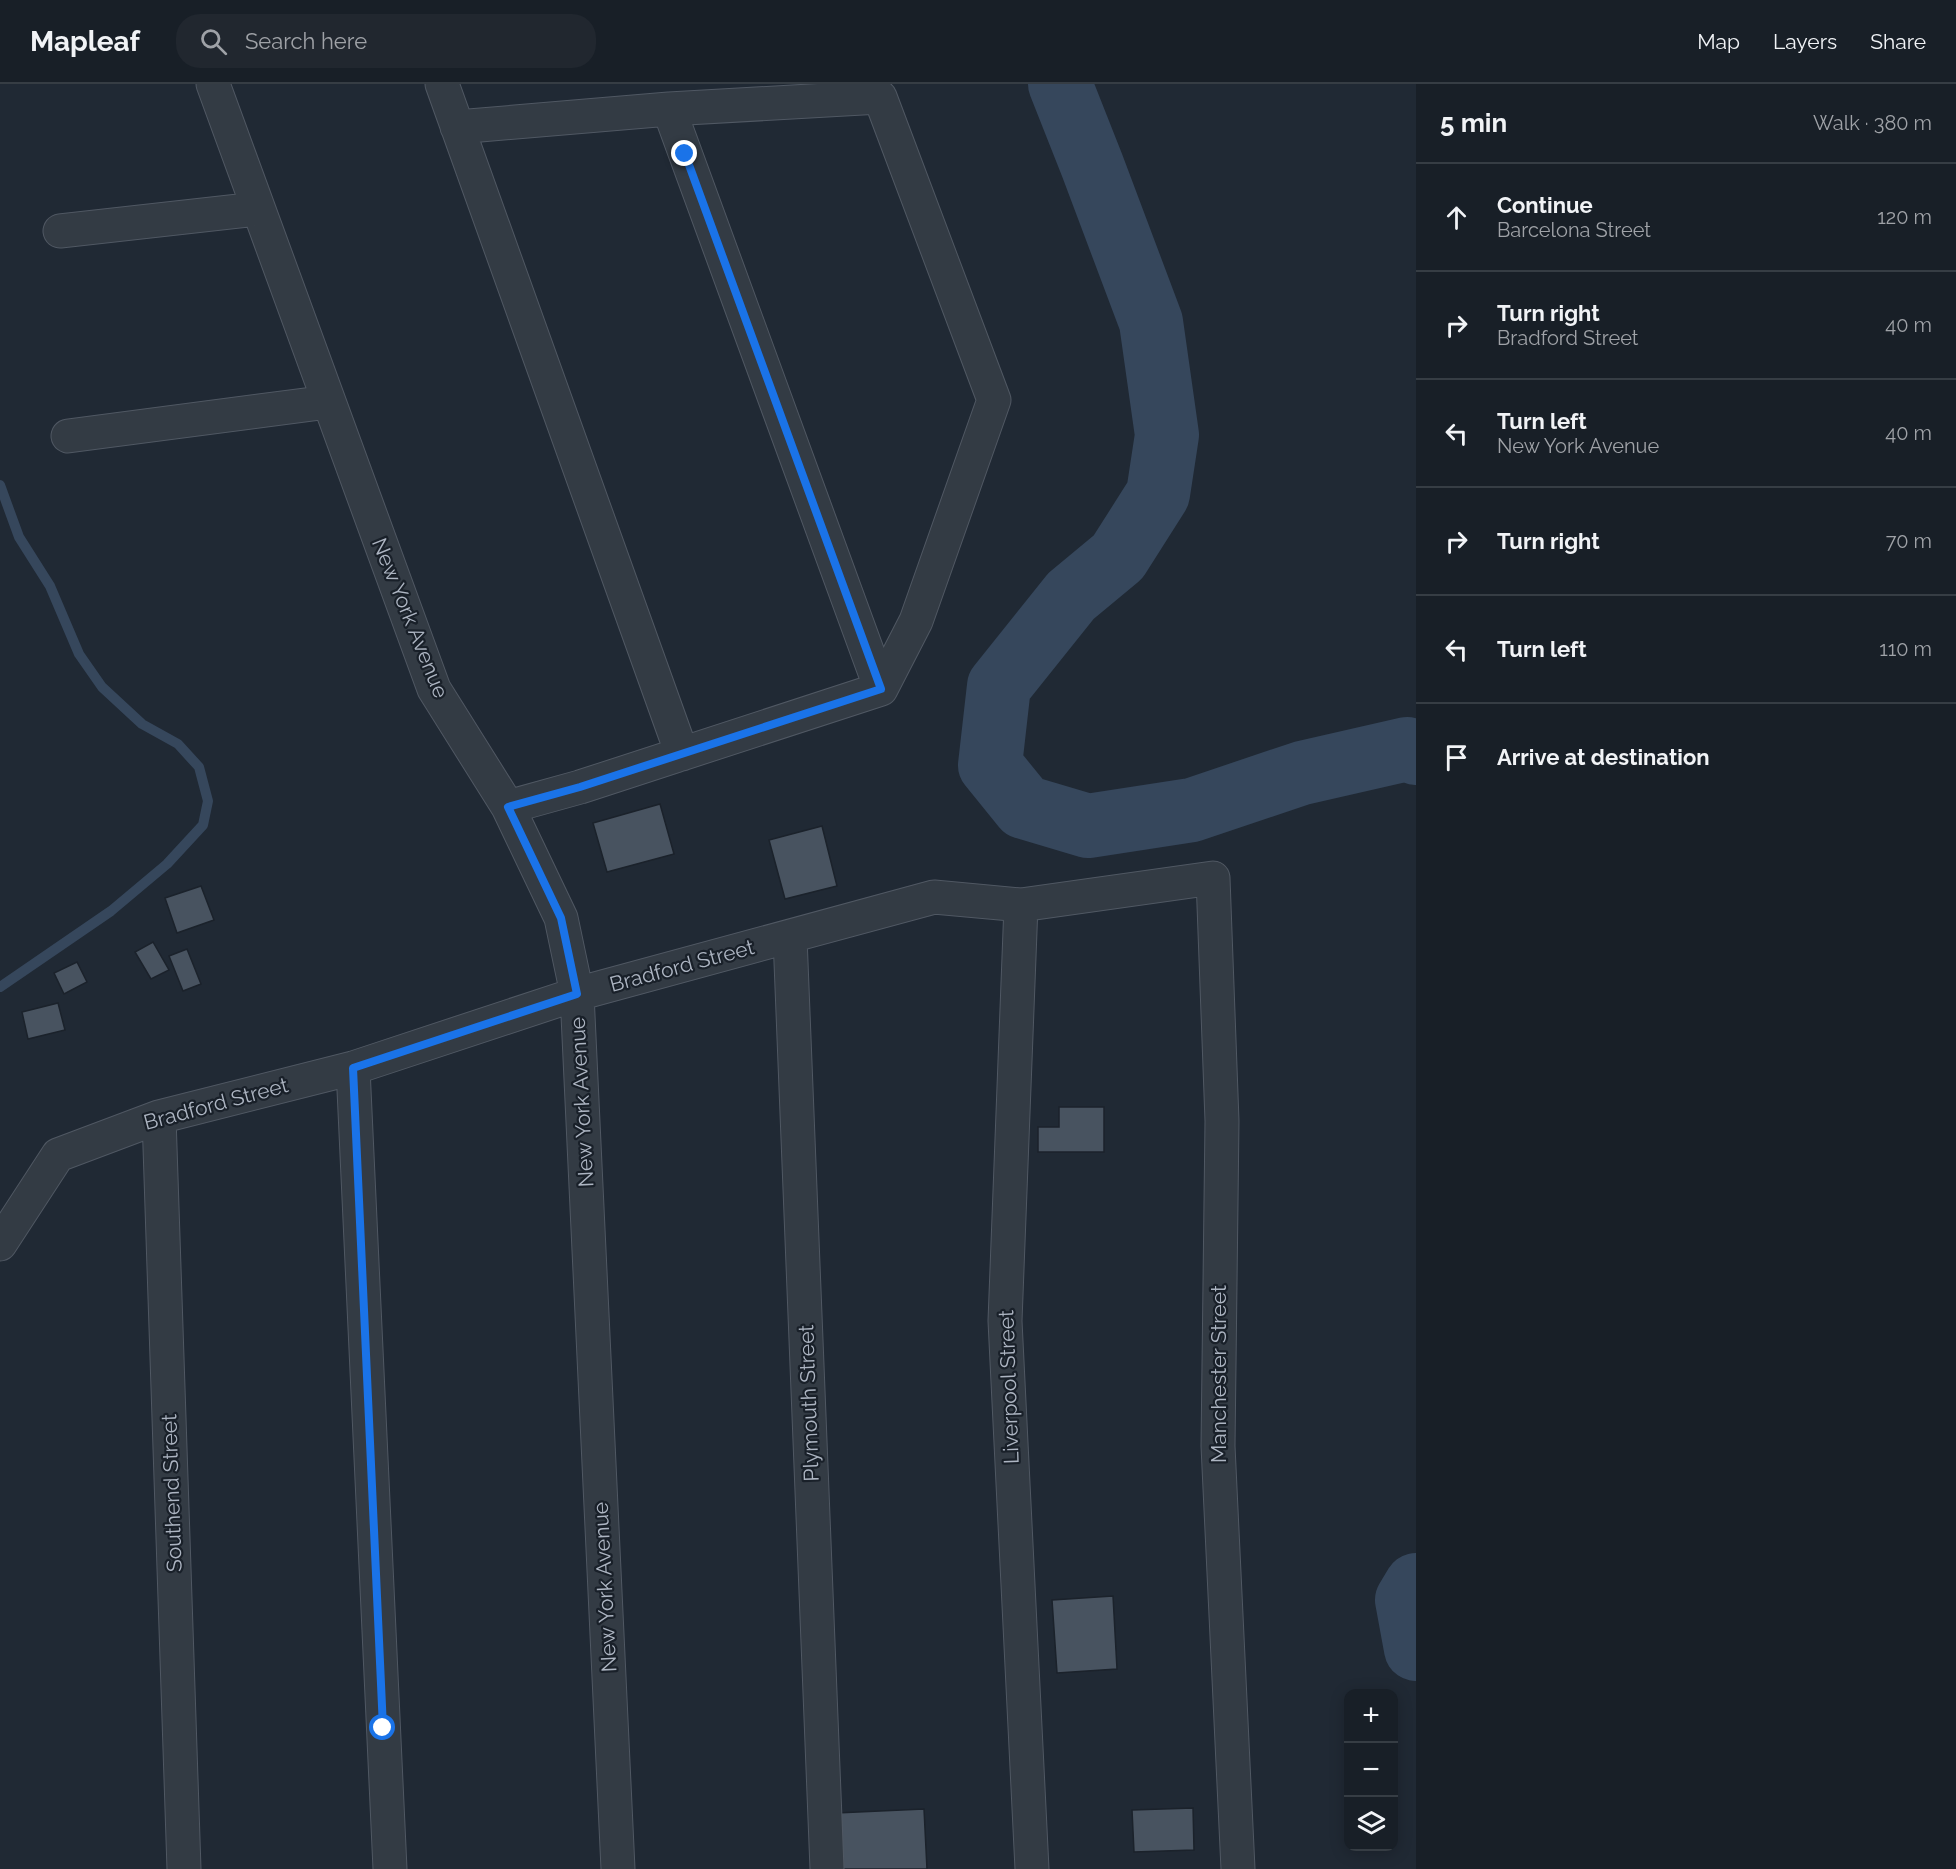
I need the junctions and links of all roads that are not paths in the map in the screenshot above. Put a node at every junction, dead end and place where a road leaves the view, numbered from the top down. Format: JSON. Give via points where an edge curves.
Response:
{"nodes":[{"id":1,"x":213,"y":84,"type":"edge"},
{"id":2,"x":441,"y":84,"type":"edge"},
{"id":3,"x":669,"y":109,"type":"junction"},
{"id":4,"x":457,"y":127,"type":"junction"},
{"id":5,"x":257,"y":208,"type":"junction"},
{"id":6,"x":60,"y":231,"type":"dead end"},
{"id":7,"x":328,"y":402,"type":"junction"},
{"id":8,"x":68,"y":436,"type":"dead end"},
{"id":9,"x":881,"y":689,"type":"junction"},
{"id":10,"x":682,"y":754,"type":"junction"},
{"id":11,"x":508,"y":807,"type":"junction"},
{"id":12,"x":1213,"y":878,"type":"joint"},
{"id":13,"x":1021,"y":905,"type":"junction"},
{"id":14,"x":790,"y":937,"type":"junction"},
{"id":15,"x":577,"y":994,"type":"junction"},
{"id":16,"x":353,"y":1068,"type":"junction"},
{"id":17,"x":159,"y":1117,"type":"junction"},
{"id":18,"x":0,"y":1244,"type":"edge"},
{"id":19,"x":184,"y":1869,"type":"edge"},
{"id":20,"x":390,"y":1869,"type":"edge"},
{"id":21,"x":618,"y":1869,"type":"edge"},
{"id":22,"x":827,"y":1869,"type":"edge"},
{"id":23,"x":1032,"y":1869,"type":"edge"},
{"id":24,"x":1238,"y":1869,"type":"edge"}],
"edges":[{"from":1,"to":5,"type":"street","name":"New York Avenue"},
{"from":2,"to":4,"type":"street"},
{"from":3,"to":4,"type":"street"},
{"from":3,"to":9,"type":"street"},
{"from":3,"to":9,"type":"street","via":[[880,97],[994,400],[916,621]]},
{"from":4,"to":10,"type":"street"},
{"from":5,"to":6,"type":"street"},
{"from":5,"to":7,"type":"street","name":"New York Avenue"},
{"from":7,"to":8,"type":"street"},
{"from":7,"to":11,"type":"street","name":"New York Avenue","via":[[434,689]]},
{"from":9,"to":10,"type":"street"},
{"from":10,"to":11,"type":"street"},
{"from":11,"to":15,"type":"street","name":"New York Avenue","via":[[561,918]]},
{"from":12,"to":13,"type":"street","name":"Bradford Street"},
{"from":12,"to":24,"type":"street","name":"Manchester Street","via":[[1222,1121],[1218,1446]]},
{"from":13,"to":14,"type":"street","name":"Bradford Street","via":[[934,897]]},
{"from":13,"to":23,"type":"street","name":"Liverpool Street","via":[[1005,1321]]},
{"from":14,"to":15,"type":"street","name":"Bradford Street"},
{"from":14,"to":22,"type":"street","name":"Plymouth Street"},
{"from":15,"to":16,"type":"street","name":"Bradford Street"},
{"from":15,"to":21,"type":"street","name":"New York Avenue"},
{"from":16,"to":17,"type":"street","name":"Bradford Street"},
{"from":16,"to":20,"type":"street"},
{"from":17,"to":18,"type":"street","name":"Bradford Street","via":[[58,1155]]},
{"from":17,"to":19,"type":"street","name":"Southend Street"}]}
